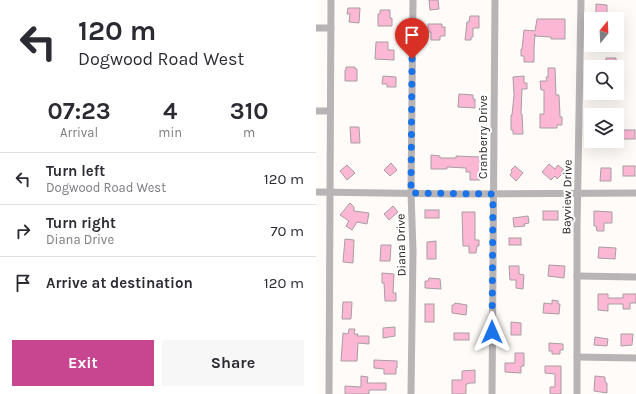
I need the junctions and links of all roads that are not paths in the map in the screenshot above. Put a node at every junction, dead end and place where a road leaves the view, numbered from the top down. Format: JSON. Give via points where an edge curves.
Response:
{"nodes":[{"id":1,"x":331,"y":0,"type":"edge"},
{"id":2,"x":413,"y":0,"type":"edge"},
{"id":3,"x":495,"y":0,"type":"edge"},
{"id":4,"x":581,"y":0,"type":"edge"},
{"id":5,"x":316,"y":28,"type":"edge"},
{"id":6,"x":331,"y":28,"type":"junction"},
{"id":7,"x":316,"y":110,"type":"edge"},
{"id":8,"x":330,"y":111,"type":"junction"},
{"id":9,"x":316,"y":192,"type":"edge"},
{"id":10,"x":329,"y":192,"type":"junction"},
{"id":11,"x":578,"y":192,"type":"junction"},
{"id":12,"x":411,"y":193,"type":"junction"},
{"id":13,"x":636,"y":193,"type":"edge"},
{"id":14,"x":493,"y":194,"type":"junction"},
{"id":15,"x":577,"y":276,"type":"junction"},
{"id":16,"x":636,"y":277,"type":"edge"},
{"id":17,"x":576,"y":357,"type":"junction"},
{"id":18,"x":636,"y":358,"type":"edge"},
{"id":19,"x":329,"y":394,"type":"edge"},
{"id":20,"x":411,"y":394,"type":"edge"},
{"id":21,"x":492,"y":394,"type":"edge"},
{"id":22,"x":576,"y":394,"type":"edge"}],
"edges":[{"from":1,"to":6,"type":"street"},
{"from":2,"to":12,"type":"street","name":"Diana Drive"},
{"from":3,"to":14,"type":"street","name":"Cranberry Drive"},
{"from":4,"to":11,"type":"street","name":"Bayview Drive"},
{"from":5,"to":6,"type":"street"},
{"from":6,"to":8,"type":"street"},
{"from":7,"to":8,"type":"street"},
{"from":8,"to":10,"type":"street"},
{"from":9,"to":10,"type":"street"},
{"from":10,"to":12,"type":"street"},
{"from":10,"to":19,"type":"street"},
{"from":11,"to":13,"type":"street"},
{"from":11,"to":14,"type":"street"},
{"from":11,"to":15,"type":"street","name":"Bayview Drive"},
{"from":12,"to":14,"type":"street"},
{"from":12,"to":20,"type":"street","name":"Diana Drive"},
{"from":14,"to":21,"type":"street","name":"Cranberry Drive"},
{"from":15,"to":16,"type":"street"},
{"from":15,"to":17,"type":"street","name":"Bayview Drive"},
{"from":17,"to":18,"type":"street"},
{"from":17,"to":22,"type":"street","name":"Bayview Drive"}]}
